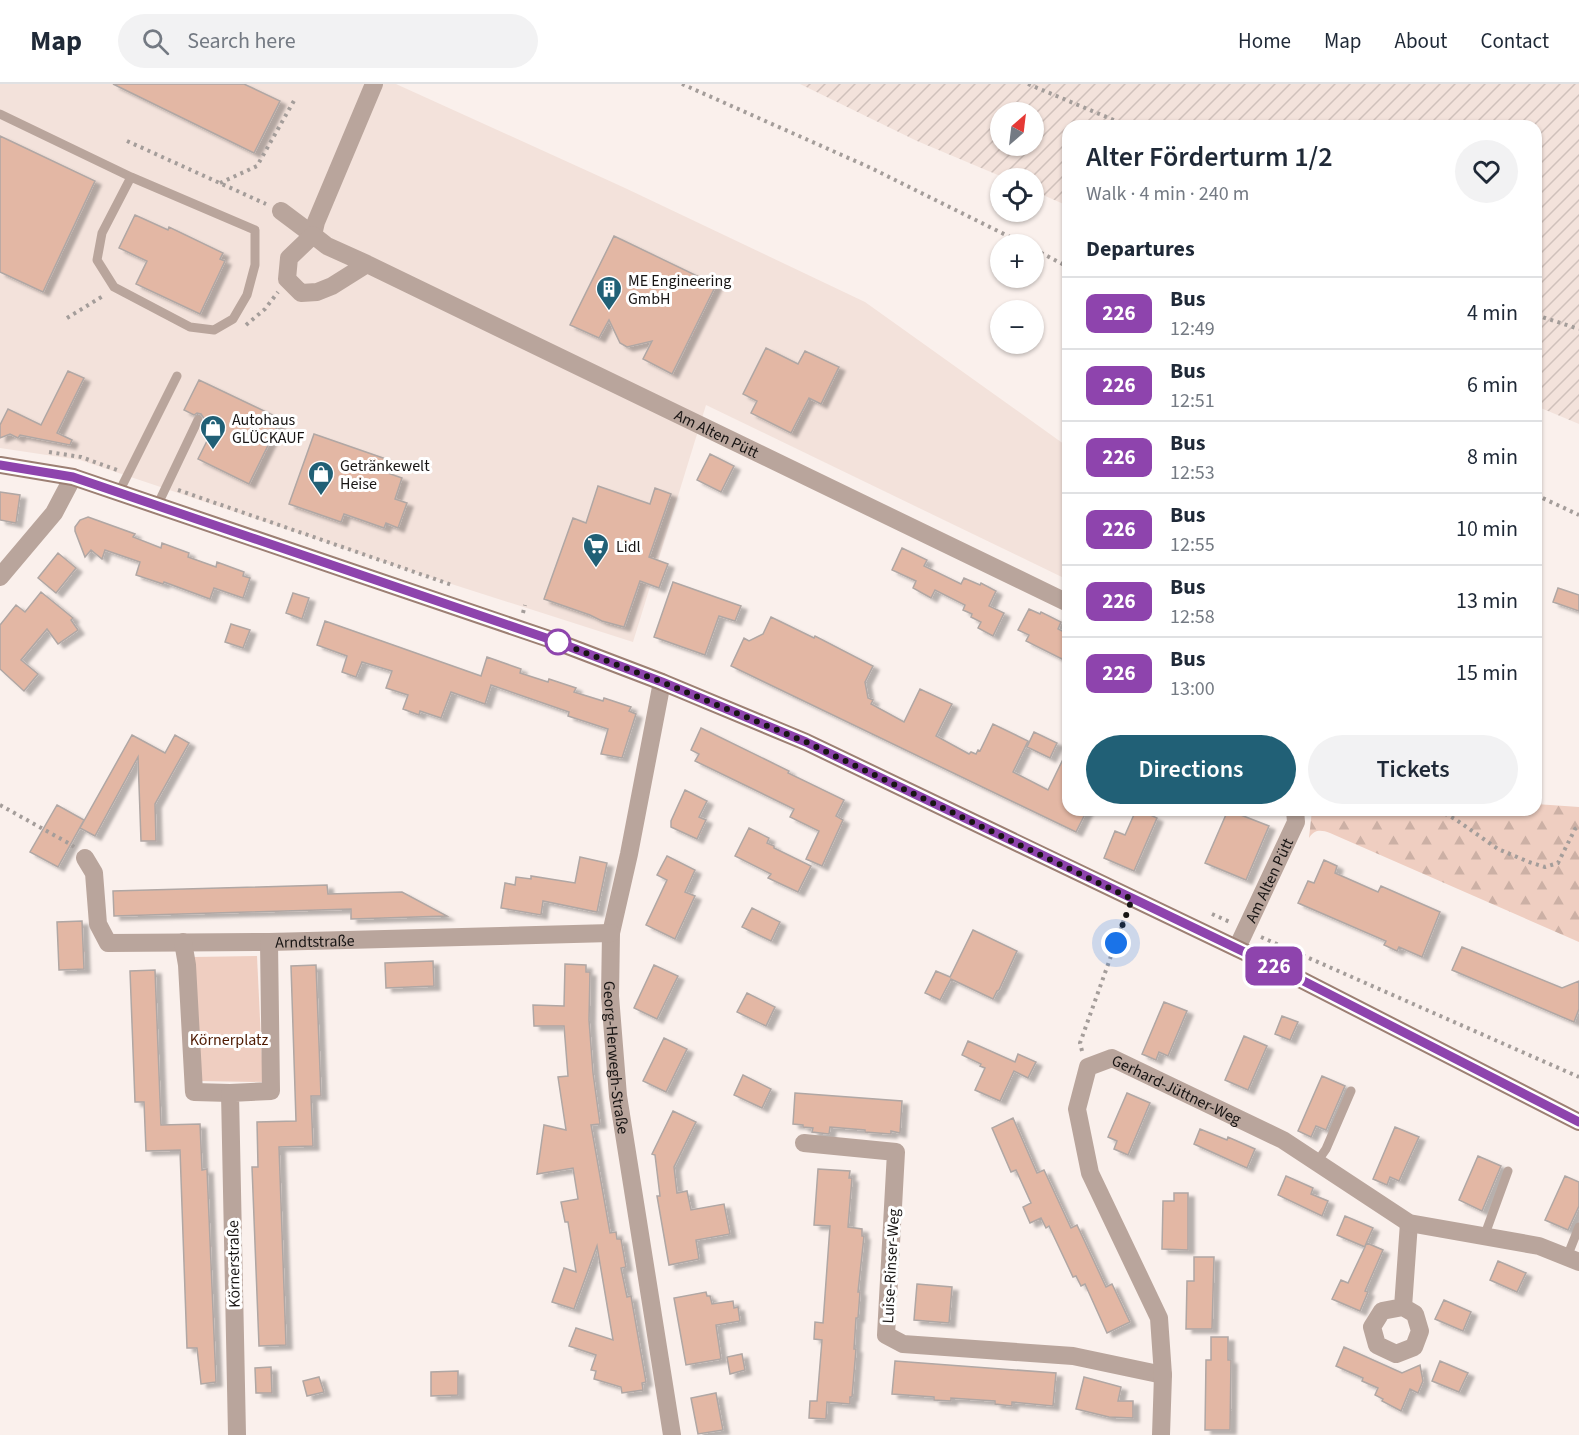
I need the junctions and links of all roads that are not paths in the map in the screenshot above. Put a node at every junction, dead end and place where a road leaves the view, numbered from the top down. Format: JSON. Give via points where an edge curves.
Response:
{"nodes":[{"id":1,"x":374,"y":84,"type":"edge"},
{"id":2,"x":0,"y":114,"type":"edge"},
{"id":3,"x":131,"y":177,"type":"junction"},
{"id":4,"x":280,"y":211,"type":"road end"},
{"id":5,"x":313,"y":235,"type":"junction"},
{"id":6,"x":367,"y":264,"type":"junction"},
{"id":7,"x":177,"y":375,"type":"dead end"},
{"id":8,"x":198,"y":420,"type":"dead end"},
{"id":9,"x":0,"y":465,"type":"edge"},
{"id":10,"x":73,"y":477,"type":"junction"},
{"id":11,"x":119,"y":492,"type":"junction"},
{"id":12,"x":157,"y":506,"type":"junction"},
{"id":13,"x":0,"y":577,"type":"edge"},
{"id":14,"x":1062,"y":600,"type":"edge"},
{"id":15,"x":662,"y":682,"type":"junction"},
{"id":16,"x":1296,"y":816,"type":"edge"},
{"id":17,"x":85,"y":858,"type":"road end"},
{"id":18,"x":611,"y":933,"type":"junction"},
{"id":19,"x":183,"y":942,"type":"junction"},
{"id":20,"x":269,"y":942,"type":"junction"},
{"id":21,"x":1238,"y":948,"type":"junction"},
{"id":22,"x":1351,"y":1091,"type":"dead end"},
{"id":23,"x":230,"y":1093,"type":"junction"},
{"id":24,"x":1579,"y":1122,"type":"edge"},
{"id":25,"x":804,"y":1143,"type":"dead end"},
{"id":26,"x":1317,"y":1162,"type":"junction"},
{"id":27,"x":1508,"y":1171,"type":"dead end"},
{"id":28,"x":1409,"y":1223,"type":"junction"},
{"id":29,"x":1579,"y":1227,"type":"edge"},
{"id":30,"x":1484,"y":1236,"type":"junction"},
{"id":31,"x":1573,"y":1260,"type":"edge"},
{"id":32,"x":1403,"y":1306,"type":"dead end"},
{"id":33,"x":1163,"y":1376,"type":"junction"},
{"id":34,"x":237,"y":1435,"type":"edge"},
{"id":35,"x":672,"y":1435,"type":"edge"},
{"id":36,"x":1161,"y":1435,"type":"edge"}],
"edges":[{"from":1,"to":5,"type":"street"},
{"from":2,"to":3,"type":"lane"},
{"from":3,"to":3,"type":"lane","via":[[255,230],[255,265],[247,295],[233,319],[214,330],[190,327],[114,287],[96,260],[102,233]]},
{"from":4,"to":5,"type":"street","name":"Am Alten Pütt"},
{"from":5,"to":6,"type":"street","name":"Am Alten Pütt","via":[[327,246]]},
{"from":5,"to":6,"type":"street","via":[[289,258],[287,279],[301,293],[332,286]]},
{"from":6,"to":14,"type":"street","name":"Am Alten Pütt"},
{"from":7,"to":11,"type":"lane"},
{"from":8,"to":12,"type":"lane"},
{"from":9,"to":10,"type":"main road"},
{"from":10,"to":11,"type":"main road"},
{"from":10,"to":13,"type":"street","via":[[54,513]]},
{"from":11,"to":12,"type":"main road"},
{"from":12,"to":15,"type":"main road","via":[[541,636]]},
{"from":15,"to":18,"type":"street","name":"Georg-Herwegh-Straße"},
{"from":15,"to":21,"type":"main road","via":[[806,742]]},
{"from":16,"to":21,"type":"street","name":"Am Alten Pütt"},
{"from":17,"to":19,"type":"street","name":"Arndtstraße","via":[[94,873],[98,924],[108,943]]},
{"from":18,"to":20,"type":"street","name":"Arndtstraße"},
{"from":18,"to":35,"type":"street","name":"Georg-Herwegh-Straße","via":[[610,996],[618,1096]]},
{"from":19,"to":20,"type":"street","name":"Arndtstraße"},
{"from":19,"to":23,"type":"street","via":[[194,1092]]},
{"from":20,"to":23,"type":"street","via":[[271,1091]]},
{"from":21,"to":24,"type":"main road"},
{"from":22,"to":26,"type":"lane"},
{"from":23,"to":34,"type":"street","name":"Körnerstraße"},
{"from":25,"to":33,"type":"street","name":"Luise-Rinser-Weg","via":[[896,1152],[886,1335],[903,1344],[1073,1356]]},
{"from":26,"to":28,"type":"street","name":"Gerhard-Jüttner-Weg"},
{"from":26,"to":33,"type":"street","name":"Gerhard-Jüttner-Weg","via":[[1283,1140],[1112,1058],[1088,1067],[1077,1109],[1090,1173],[1159,1318]]},
{"from":27,"to":30,"type":"lane"},
{"from":28,"to":30,"type":"street","name":"Gerhard-Jüttner-Weg"},
{"from":28,"to":32,"type":"street"},
{"from":29,"to":31,"type":"lane"},
{"from":30,"to":31,"type":"street","name":"Gerhard-Jüttner-Weg","via":[[1539,1246]]},
{"from":33,"to":36,"type":"street","name":"Gerhard-Jüttner-Weg"}]}
